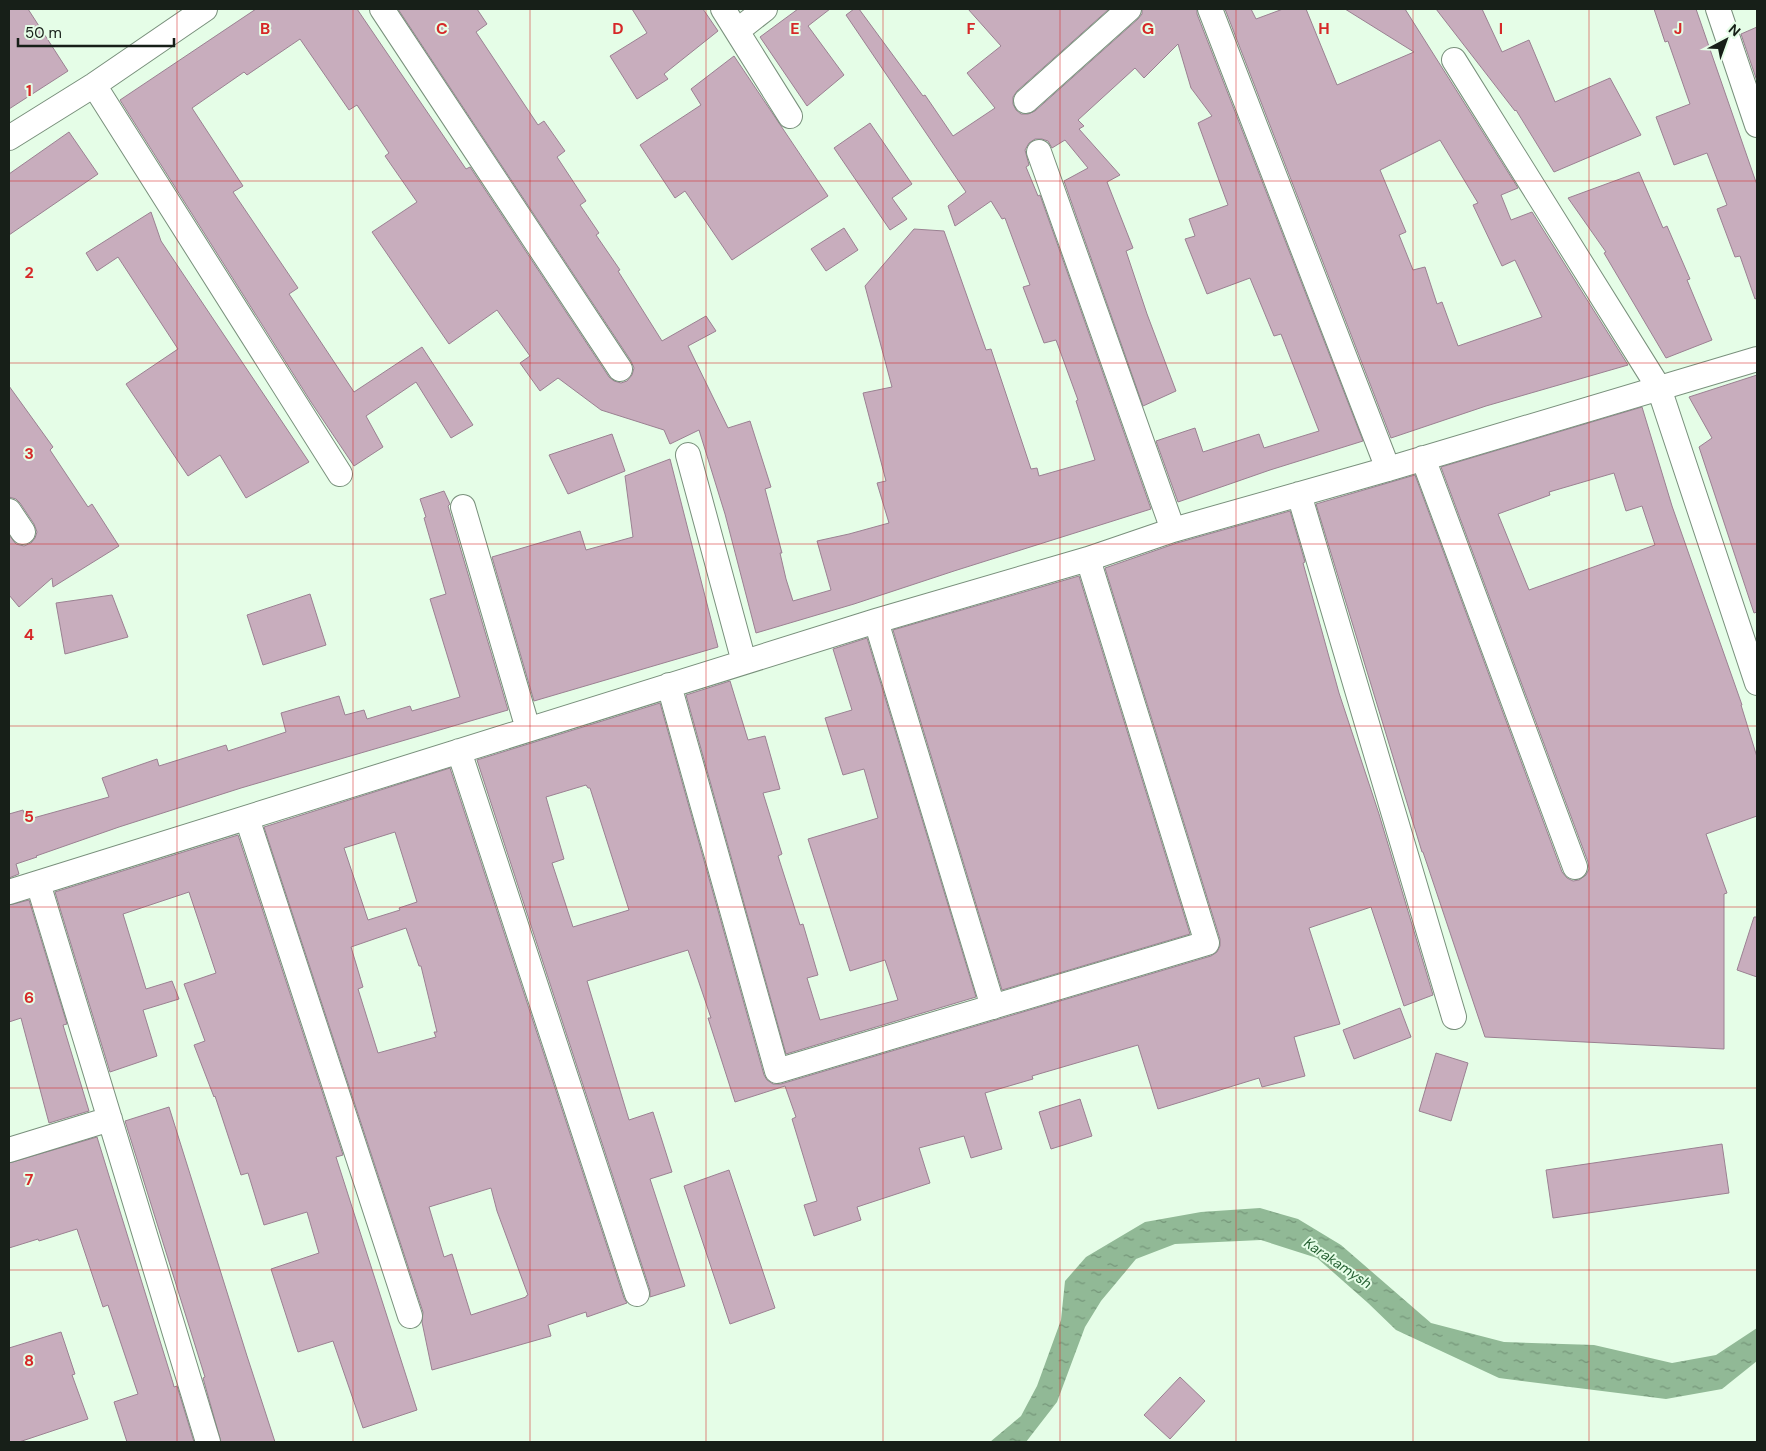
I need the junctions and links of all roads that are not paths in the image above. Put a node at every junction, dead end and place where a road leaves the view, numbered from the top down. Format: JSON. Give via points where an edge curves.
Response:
{"nodes":[{"id":1,"x":205,"y":9,"type":"edge"},
{"id":2,"x":382,"y":9,"type":"edge"},
{"id":3,"x":724,"y":9,"type":"edge"},
{"id":4,"x":765,"y":9,"type":"edge"},
{"id":5,"x":1129,"y":9,"type":"edge"},
{"id":6,"x":1210,"y":9,"type":"edge"},
{"id":7,"x":1718,"y":9,"type":"edge"},
{"id":8,"x":737,"y":31,"type":"junction"},
{"id":9,"x":1454,"y":60,"type":"dead end"},
{"id":10,"x":94,"y":85,"type":"junction"},
{"id":11,"x":1026,"y":101,"type":"dead end"},
{"id":12,"x":790,"y":116,"type":"dead end"},
{"id":13,"x":1757,"y":126,"type":"edge"},
{"id":14,"x":9,"y":137,"type":"edge"},
{"id":15,"x":1039,"y":152,"type":"dead end"},
{"id":16,"x":1757,"y":359,"type":"edge"},
{"id":17,"x":620,"y":369,"type":"dead end"},
{"id":18,"x":1659,"y":388,"type":"junction"},
{"id":19,"x":688,"y":455,"type":"dead end"},
{"id":20,"x":1423,"y":458,"type":"junction"},
{"id":21,"x":1388,"y":469,"type":"junction"},
{"id":22,"x":340,"y":474,"type":"dead end"},
{"id":23,"x":1299,"y":494,"type":"junction"},
{"id":24,"x":462,"y":508,"type":"dead end"},
{"id":25,"x":9,"y":511,"type":"edge"},
{"id":26,"x":1174,"y":530,"type":"junction"},
{"id":27,"x":23,"y":532,"type":"dead end"},
{"id":28,"x":1088,"y":559,"type":"junction"},
{"id":29,"x":876,"y":620,"type":"junction"},
{"id":30,"x":744,"y":662,"type":"junction"},
{"id":31,"x":1757,"y":683,"type":"edge"},
{"id":32,"x":669,"y":685,"type":"junction"},
{"id":33,"x":528,"y":729,"type":"junction"},
{"id":34,"x":460,"y":751,"type":"junction"},
{"id":35,"x":247,"y":818,"type":"junction"},
{"id":36,"x":1575,"y":867,"type":"dead end"},
{"id":37,"x":38,"y":883,"type":"junction"},
{"id":38,"x":9,"y":892,"type":"edge"},
{"id":39,"x":993,"y":1006,"type":"junction"},
{"id":40,"x":1454,"y":1017,"type":"dead end"},
{"id":41,"x":110,"y":1119,"type":"junction"},
{"id":42,"x":9,"y":1150,"type":"edge"},
{"id":43,"x":637,"y":1294,"type":"dead end"},
{"id":44,"x":410,"y":1316,"type":"dead end"},
{"id":45,"x":208,"y":1442,"type":"edge"}],
"edges":[{"from":1,"to":10,"type":"street"},
{"from":2,"to":17,"type":"street"},
{"from":3,"to":8,"type":"street"},
{"from":4,"to":8,"type":"street"},
{"from":5,"to":11,"type":"street"},
{"from":6,"to":21,"type":"street"},
{"from":7,"to":13,"type":"street"},
{"from":8,"to":12,"type":"street"},
{"from":9,"to":18,"type":"street"},
{"from":10,"to":14,"type":"street"},
{"from":10,"to":22,"type":"street"},
{"from":15,"to":26,"type":"street"},
{"from":16,"to":18,"type":"street"},
{"from":18,"to":20,"type":"street"},
{"from":18,"to":31,"type":"street"},
{"from":19,"to":30,"type":"street"},
{"from":20,"to":21,"type":"street"},
{"from":20,"to":36,"type":"street"},
{"from":21,"to":23,"type":"street"},
{"from":23,"to":26,"type":"street"},
{"from":23,"to":40,"type":"street"},
{"from":24,"to":33,"type":"street"},
{"from":25,"to":27,"type":"street"},
{"from":26,"to":28,"type":"street"},
{"from":28,"to":29,"type":"street"},
{"from":28,"to":39,"type":"street","via":[[1207,943]]},
{"from":29,"to":30,"type":"street"},
{"from":29,"to":39,"type":"street"},
{"from":30,"to":32,"type":"street"},
{"from":32,"to":33,"type":"street"},
{"from":32,"to":39,"type":"street","via":[[778,1071]]},
{"from":33,"to":34,"type":"street"},
{"from":34,"to":35,"type":"street"},
{"from":34,"to":43,"type":"street"},
{"from":35,"to":37,"type":"street"},
{"from":35,"to":44,"type":"street"},
{"from":37,"to":38,"type":"street"},
{"from":37,"to":41,"type":"street"},
{"from":41,"to":42,"type":"street"},
{"from":41,"to":45,"type":"street"}]}
